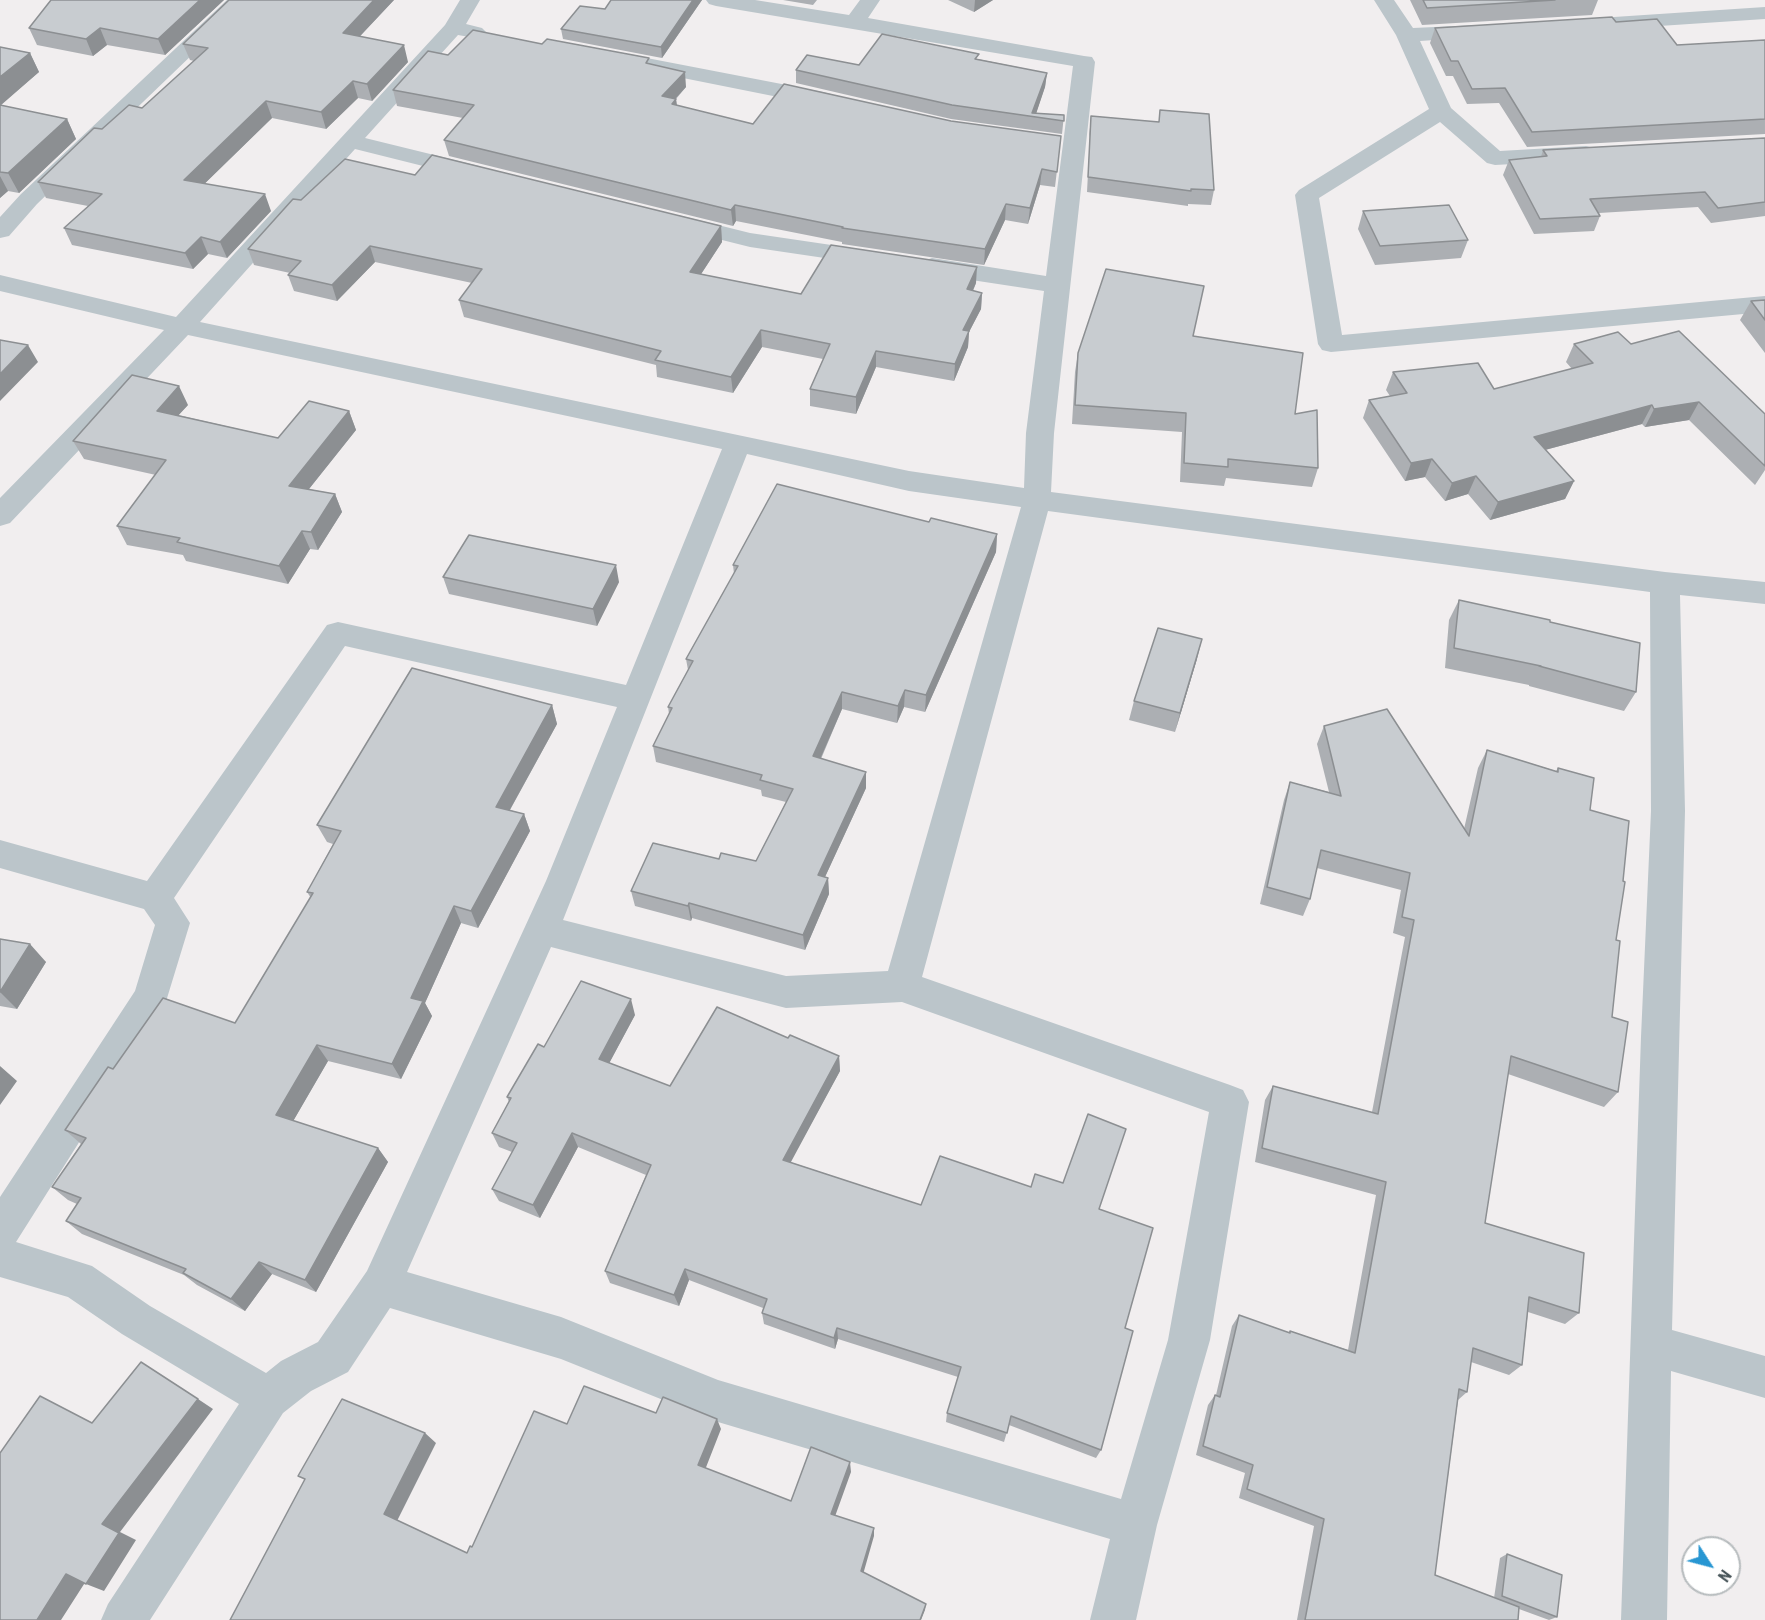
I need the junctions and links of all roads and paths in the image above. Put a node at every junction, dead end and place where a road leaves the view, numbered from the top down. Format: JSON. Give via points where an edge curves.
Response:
{"nodes":[{"id":1,"x":239,"y":0,"type":"edge"},
{"id":2,"x":470,"y":0,"type":"edge"},
{"id":3,"x":716,"y":0,"type":"edge"},
{"id":4,"x":870,"y":0,"type":"edge"},
{"id":5,"x":1384,"y":0,"type":"edge"},
{"id":6,"x":1765,"y":13,"type":"edge"},
{"id":7,"x":855,"y":22,"type":"junction"},
{"id":8,"x":1586,"y":24,"type":"edge"},
{"id":9,"x":453,"y":28,"type":"junction"},
{"id":10,"x":1503,"y":29,"type":"edge"},
{"id":11,"x":1407,"y":35,"type":"junction"},
{"id":12,"x":500,"y":37,"type":"edge"},
{"id":13,"x":606,"y":56,"type":"edge"},
{"id":14,"x":838,"y":102,"type":"edge"},
{"id":15,"x":1441,"y":111,"type":"junction"},
{"id":16,"x":350,"y":141,"type":"junction"},
{"id":17,"x":1612,"y":152,"type":"edge"},
{"id":18,"x":487,"y":175,"type":"edge"},
{"id":19,"x":658,"y":217,"type":"edge"},
{"id":20,"x":0,"y":231,"type":"edge"},
{"id":21,"x":892,"y":261,"type":"edge"},
{"id":22,"x":916,"y":264,"type":"edge"},
{"id":23,"x":0,"y":283,"type":"edge"},
{"id":24,"x":1058,"y":285,"type":"junction"},
{"id":25,"x":1765,"y":304,"type":"edge"},
{"id":26,"x":182,"y":326,"type":"junction"},
{"id":27,"x":738,"y":443,"type":"junction"},
{"id":28,"x":1037,"y":500,"type":"junction"},
{"id":29,"x":0,"y":516,"type":"edge"},
{"id":30,"x":1665,"y":583,"type":"junction"},
{"id":31,"x":1765,"y":593,"type":"edge"},
{"id":32,"x":635,"y":699,"type":"junction"},
{"id":33,"x":0,"y":854,"type":"edge"},
{"id":34,"x":155,"y":898,"type":"junction"},
{"id":35,"x":541,"y":929,"type":"junction"},
{"id":36,"x":902,"y":986,"type":"junction"},
{"id":37,"x":0,"y":1232,"type":"edge"},
{"id":38,"x":0,"y":1257,"type":"edge"},
{"id":39,"x":381,"y":1285,"type":"junction"},
{"id":40,"x":1651,"y":1345,"type":"junction"},
{"id":41,"x":1765,"y":1377,"type":"edge"},
{"id":42,"x":268,"y":1398,"type":"junction"},
{"id":43,"x":1136,"y":1525,"type":"junction"},
{"id":44,"x":124,"y":1620,"type":"edge"},
{"id":45,"x":1113,"y":1620,"type":"edge"},
{"id":46,"x":1644,"y":1620,"type":"edge"}],
"edges":[{"from":1,"to":20,"type":"street"},
{"from":2,"to":9,"type":"street"},
{"from":3,"to":7,"type":"street"},
{"from":4,"to":7,"type":"street"},
{"from":5,"to":11,"type":"street"},
{"from":6,"to":8,"type":"street"},
{"from":7,"to":24,"type":"street","via":[[1084,62],[1063,144]]},
{"from":9,"to":12,"type":"street"},
{"from":9,"to":16,"type":"street"},
{"from":10,"to":11,"type":"street"},
{"from":11,"to":15,"type":"street"},
{"from":13,"to":14,"type":"street"},
{"from":15,"to":17,"type":"street","via":[[1495,158]]},
{"from":15,"to":25,"type":"street","via":[[1307,195],[1332,344]]},
{"from":16,"to":18,"type":"street"},
{"from":16,"to":26,"type":"street"},
{"from":19,"to":21,"type":"street","via":[[750,240]]},
{"from":22,"to":24,"type":"street"},
{"from":23,"to":26,"type":"street"},
{"from":24,"to":28,"type":"street","via":[[1040,433]]},
{"from":26,"to":27,"type":"street"},
{"from":26,"to":29,"type":"street"},
{"from":27,"to":28,"type":"street","via":[[909,481]]},
{"from":27,"to":32,"type":"street"},
{"from":28,"to":30,"type":"street"},
{"from":28,"to":36,"type":"street"},
{"from":30,"to":31,"type":"street"},
{"from":30,"to":40,"type":"street","via":[[1668,811]]},
{"from":32,"to":34,"type":"street","via":[[338,633]]},
{"from":32,"to":35,"type":"street"},
{"from":33,"to":34,"type":"street"},
{"from":34,"to":37,"type":"street","via":[[174,922],[151,997]]},
{"from":35,"to":36,"type":"street","via":[[786,992]]},
{"from":35,"to":39,"type":"street"},
{"from":36,"to":43,"type":"street","via":[[1230,1102],[1189,1340]]},
{"from":38,"to":42,"type":"street","via":[[78,1280],[136,1320]]},
{"from":39,"to":42,"type":"street","via":[[333,1357],[296,1376]]},
{"from":39,"to":43,"type":"street","via":[[561,1338],[718,1401]]},
{"from":40,"to":41,"type":"street"},
{"from":40,"to":46,"type":"street"},
{"from":42,"to":44,"type":"street"},
{"from":43,"to":45,"type":"street"}]}
